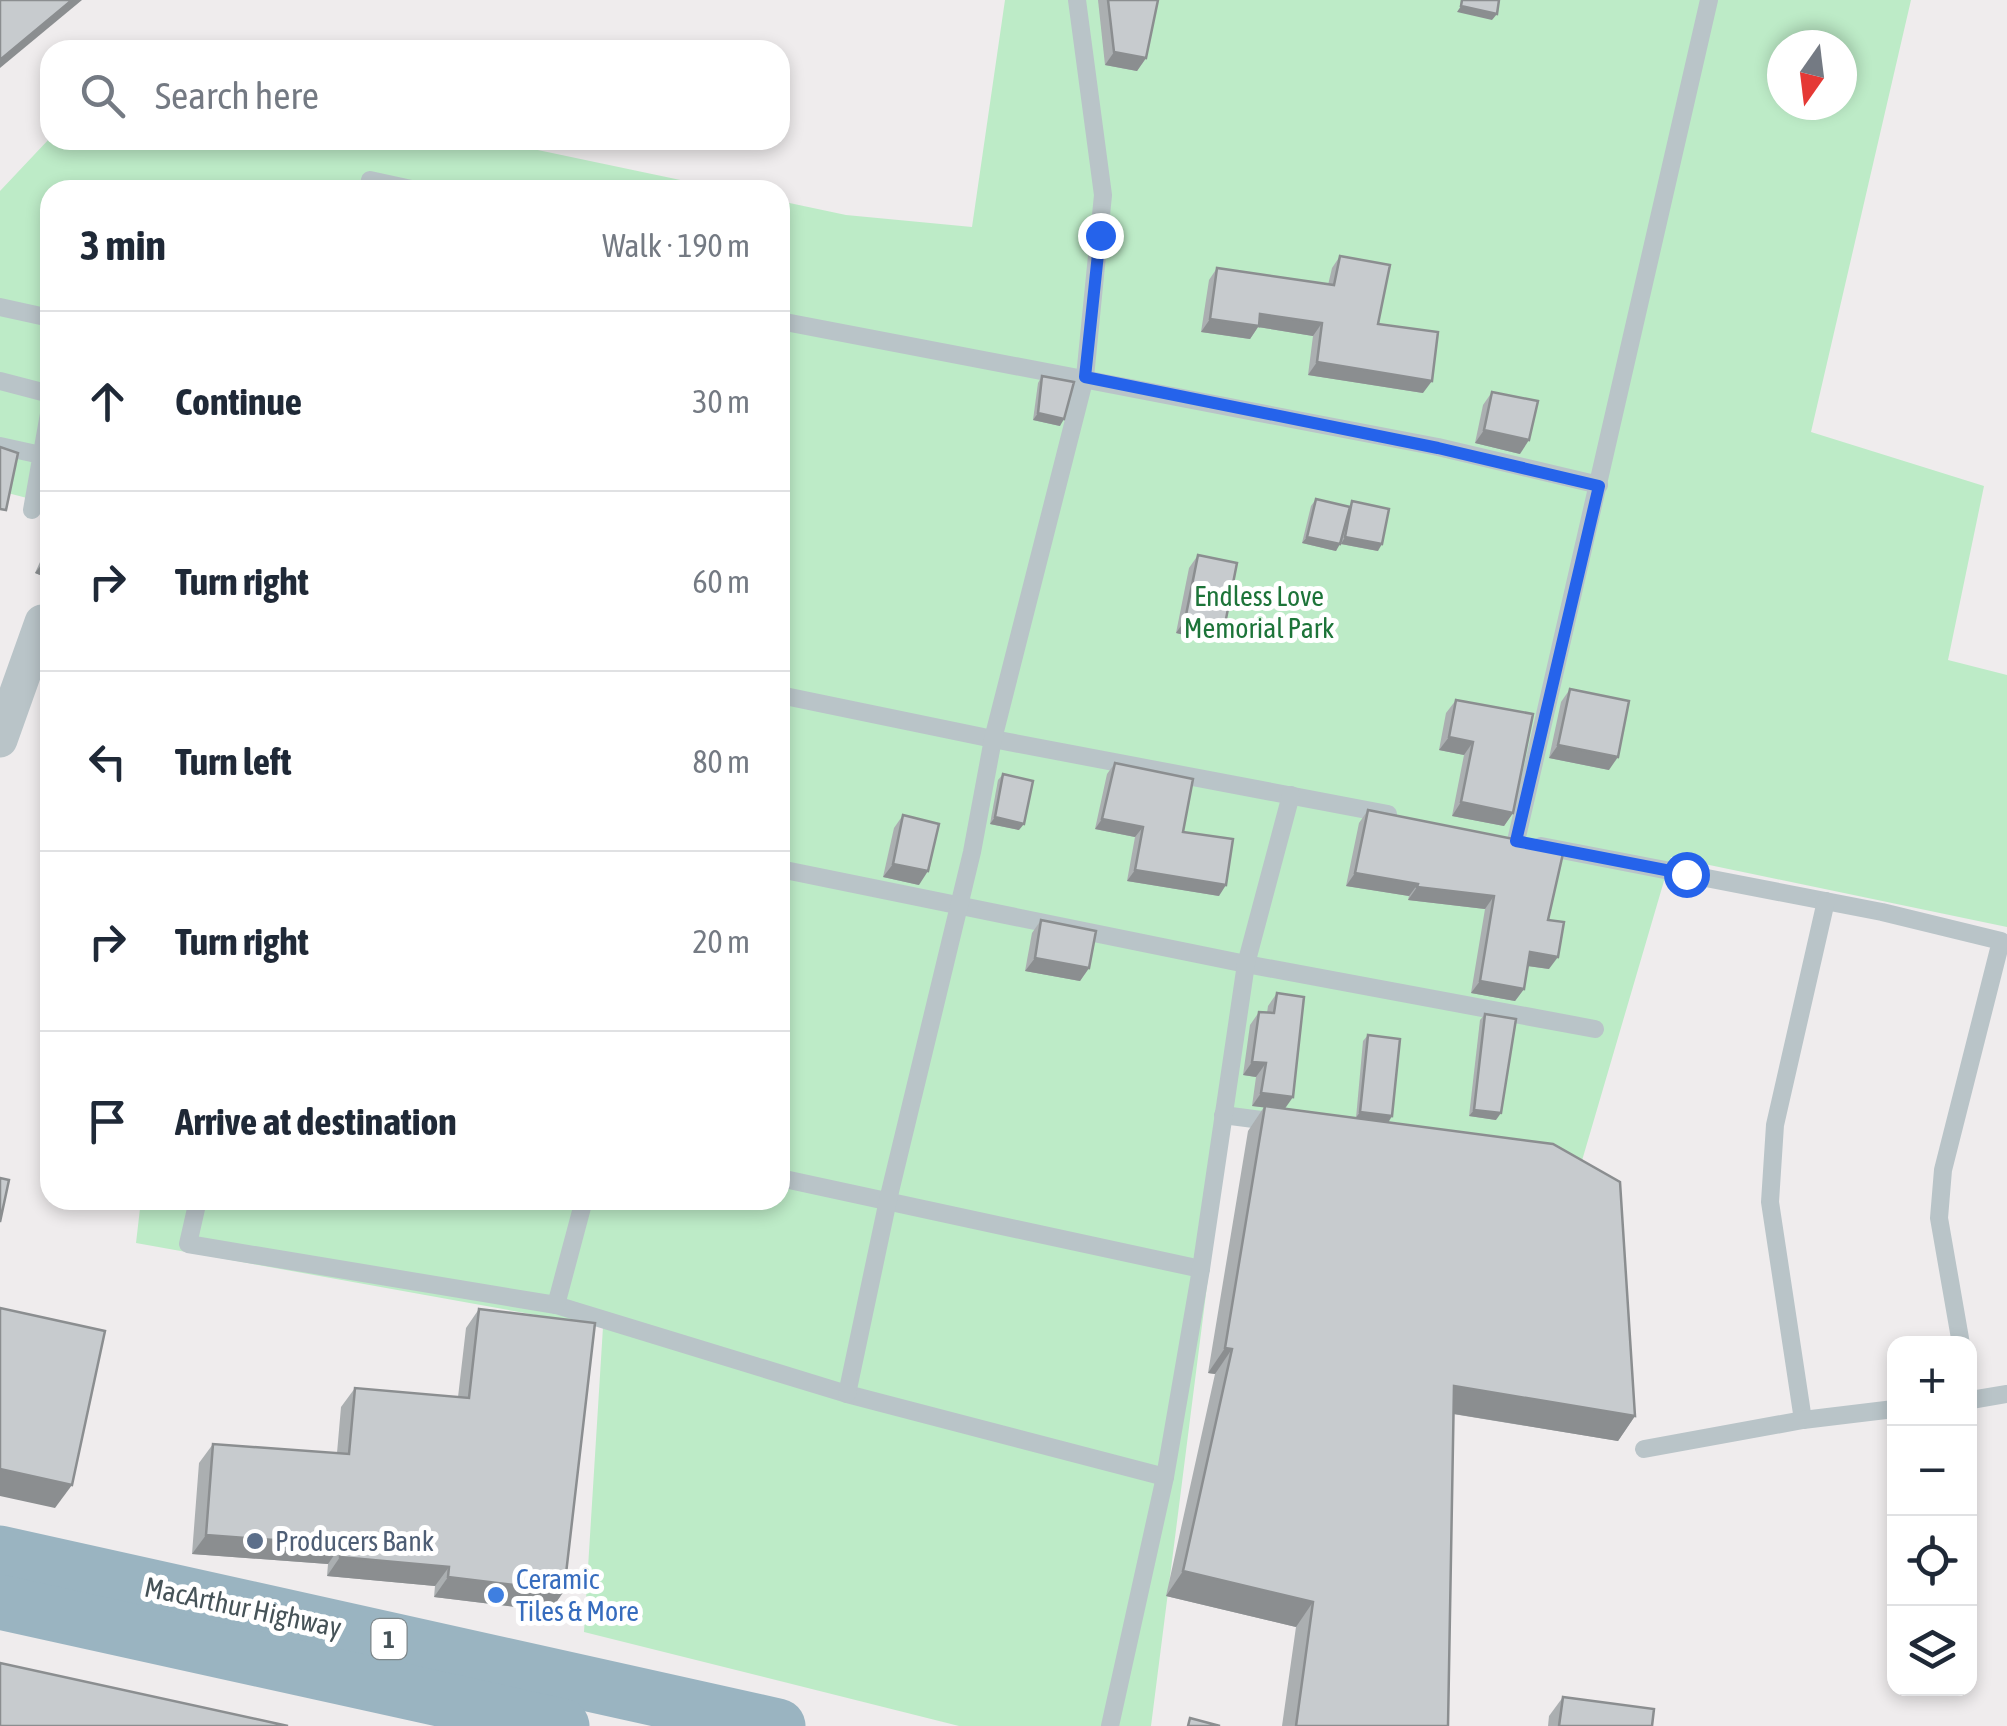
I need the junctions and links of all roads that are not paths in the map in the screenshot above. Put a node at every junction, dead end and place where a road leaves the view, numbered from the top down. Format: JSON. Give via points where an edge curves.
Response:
{"nodes":[{"id":1,"x":1077,"y":0,"type":"edge"},
{"id":2,"x":1708,"y":0,"type":"edge"},
{"id":3,"x":0,"y":307,"type":"edge"},
{"id":4,"x":40,"y":316,"type":"edge"},
{"id":5,"x":790,"y":323,"type":"edge"},
{"id":6,"x":1085,"y":377,"type":"junction"},
{"id":7,"x":0,"y":381,"type":"edge"},
{"id":8,"x":40,"y":391,"type":"edge"},
{"id":9,"x":0,"y":446,"type":"edge"},
{"id":10,"x":40,"y":455,"type":"edge"},
{"id":11,"x":40,"y":479,"type":"edge"},
{"id":12,"x":1599,"y":486,"type":"junction"},
{"id":13,"x":32,"y":510,"type":"dead end"},
{"id":14,"x":40,"y":628,"type":"edge"},
{"id":15,"x":790,"y":696,"type":"edge"},
{"id":16,"x":0,"y":740,"type":"edge"},
{"id":17,"x":993,"y":740,"type":"junction"},
{"id":18,"x":1291,"y":794,"type":"junction"},
{"id":19,"x":1403,"y":818,"type":"edge"},
{"id":20,"x":790,"y":871,"type":"edge"},
{"id":21,"x":1826,"y":900,"type":"junction"},
{"id":22,"x":958,"y":906,"type":"junction"},
{"id":23,"x":1246,"y":964,"type":"junction"},
{"id":24,"x":1595,"y":1029,"type":"dead end"},
{"id":25,"x":1223,"y":1115,"type":"junction"},
{"id":26,"x":1300,"y":1124,"type":"edge"},
{"id":27,"x":790,"y":1180,"type":"edge"},
{"id":28,"x":888,"y":1200,"type":"junction"},
{"id":29,"x":196,"y":1210,"type":"edge"},
{"id":30,"x":581,"y":1210,"type":"edge"},
{"id":31,"x":1201,"y":1269,"type":"junction"},
{"id":32,"x":556,"y":1305,"type":"junction"},
{"id":33,"x":1960,"y":1336,"type":"edge"},
{"id":34,"x":847,"y":1394,"type":"junction"},
{"id":35,"x":2007,"y":1394,"type":"edge"},
{"id":36,"x":1977,"y":1397,"type":"edge"},
{"id":37,"x":1887,"y":1410,"type":"edge"},
{"id":38,"x":1803,"y":1420,"type":"junction"},
{"id":39,"x":1644,"y":1449,"type":"dead end"},
{"id":40,"x":1165,"y":1477,"type":"junction"},
{"id":41,"x":0,"y":1553,"type":"edge"},
{"id":42,"x":0,"y":1602,"type":"edge"},
{"id":43,"x":562,"y":1726,"type":"edge"},
{"id":44,"x":778,"y":1726,"type":"edge"},
{"id":45,"x":1110,"y":1726,"type":"edge"}],
"edges":[{"from":1,"to":6,"type":"lane","via":[[1103,195]]},
{"from":2,"to":12,"type":"lane"},
{"from":3,"to":4,"type":"lane"},
{"from":5,"to":6,"type":"lane"},
{"from":6,"to":12,"type":"lane"},
{"from":6,"to":17,"type":"lane"},
{"from":7,"to":8,"type":"lane"},
{"from":9,"to":10,"type":"lane"},
{"from":11,"to":13,"type":"lane"},
{"from":12,"to":21,"type":"lane","via":[[1507,839]]},
{"from":14,"to":16,"type":"street"},
{"from":15,"to":17,"type":"lane"},
{"from":17,"to":18,"type":"lane"},
{"from":17,"to":22,"type":"lane"},
{"from":18,"to":19,"type":"lane"},
{"from":18,"to":23,"type":"lane"},
{"from":20,"to":22,"type":"lane"},
{"from":21,"to":33,"type":"lane","via":[[2001,940],[1943,1170],[1940,1218]]},
{"from":21,"to":38,"type":"lane","via":[[1775,1125],[1770,1202]]},
{"from":22,"to":23,"type":"lane"},
{"from":22,"to":28,"type":"lane"},
{"from":23,"to":24,"type":"lane"},
{"from":23,"to":25,"type":"lane"},
{"from":25,"to":26,"type":"lane"},
{"from":25,"to":31,"type":"lane"},
{"from":27,"to":28,"type":"lane"},
{"from":28,"to":31,"type":"lane"},
{"from":28,"to":34,"type":"lane"},
{"from":29,"to":32,"type":"lane","via":[[188,1244]]},
{"from":30,"to":32,"type":"lane"},
{"from":31,"to":40,"type":"lane"},
{"from":32,"to":34,"type":"lane"},
{"from":34,"to":40,"type":"lane"},
{"from":35,"to":36,"type":"lane"},
{"from":37,"to":38,"type":"lane"},
{"from":38,"to":39,"type":"lane"},
{"from":40,"to":45,"type":"lane"},
{"from":41,"to":44,"type":"highway","name":"MacArthur Highway","number":"1"},
{"from":42,"to":43,"type":"highway","name":"MacArthur Highway","number":"1"}]}
